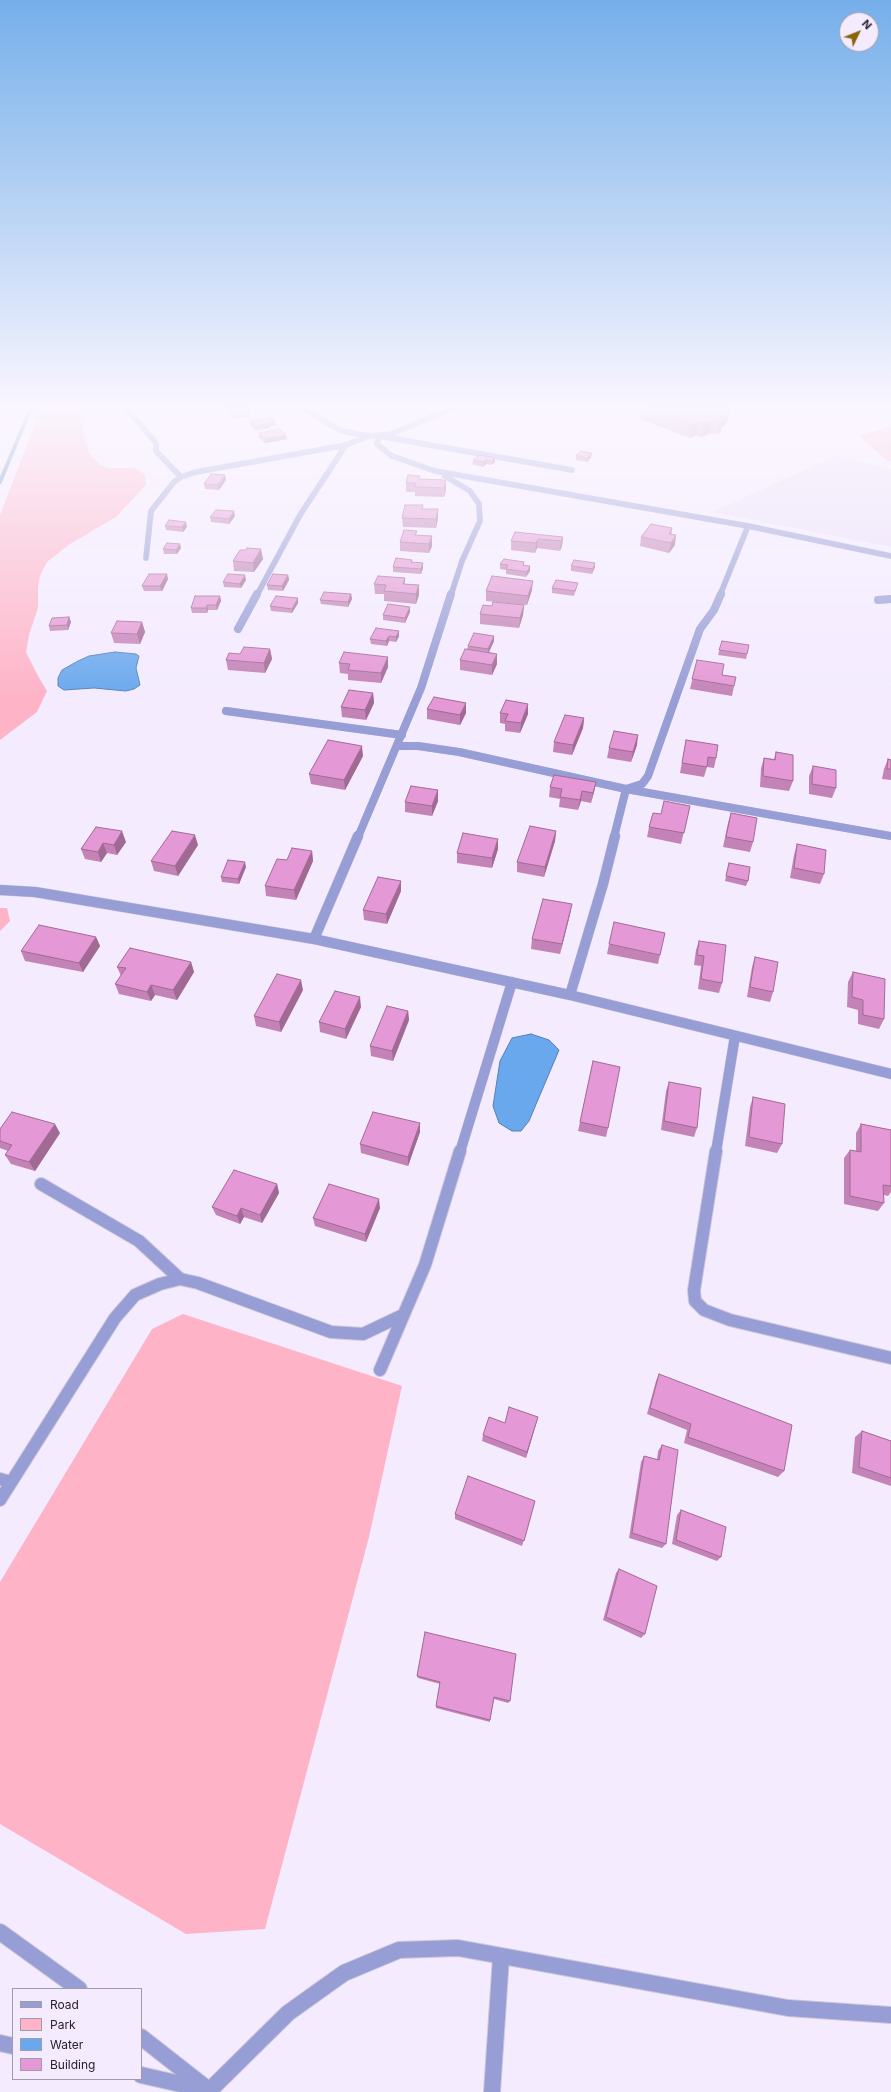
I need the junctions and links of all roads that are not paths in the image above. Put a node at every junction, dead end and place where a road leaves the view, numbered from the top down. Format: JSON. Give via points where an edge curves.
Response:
{"nodes":[{"id":1,"x":155,"y":506,"type":"edge"},
{"id":2,"x":306,"y":506,"type":"edge"},
{"id":3,"x":479,"y":506,"type":"edge"},
{"id":4,"x":632,"y":506,"type":"edge"},
{"id":5,"x":748,"y":526,"type":"junction"},
{"id":6,"x":891,"y":556,"type":"edge"},
{"id":7,"x":146,"y":558,"type":"dead end"},
{"id":8,"x":891,"y":599,"type":"edge"},
{"id":9,"x":878,"y":600,"type":"dead end"},
{"id":10,"x":238,"y":629,"type":"dead end"},
{"id":11,"x":226,"y":711,"type":"dead end"},
{"id":12,"x":402,"y":735,"type":"junction"},
{"id":13,"x":397,"y":746,"type":"junction"},
{"id":14,"x":626,"y":789,"type":"junction"},
{"id":15,"x":891,"y":836,"type":"edge"},
{"id":16,"x":0,"y":890,"type":"edge"},
{"id":17,"x":314,"y":939,"type":"junction"},
{"id":18,"x":512,"y":982,"type":"junction"},
{"id":19,"x":570,"y":995,"type":"junction"},
{"id":20,"x":735,"y":1036,"type":"junction"},
{"id":21,"x":891,"y":1074,"type":"edge"},
{"id":22,"x":41,"y":1184,"type":"dead end"},
{"id":23,"x":180,"y":1279,"type":"junction"},
{"id":24,"x":403,"y":1315,"type":"junction"},
{"id":25,"x":891,"y":1358,"type":"edge"},
{"id":26,"x":380,"y":1370,"type":"dead end"},
{"id":27,"x":6,"y":1480,"type":"edge"},
{"id":28,"x":0,"y":1500,"type":"edge"},
{"id":29,"x":0,"y":1932,"type":"edge"},
{"id":30,"x":501,"y":1957,"type":"junction"},
{"id":31,"x":78,"y":1988,"type":"edge"},
{"id":32,"x":891,"y":2015,"type":"edge"},
{"id":33,"x":142,"y":2038,"type":"edge"},
{"id":34,"x":0,"y":2043,"type":"edge"},
{"id":35,"x":12,"y":2046,"type":"edge"},
{"id":36,"x":142,"y":2075,"type":"edge"},
{"id":37,"x":209,"y":2091,"type":"edge"},
{"id":38,"x":492,"y":2092,"type":"edge"}],
"edges":[{"from":1,"to":7,"type":"street","via":[[151,511]]},
{"from":2,"to":10,"type":"street"},
{"from":3,"to":12,"type":"street","via":[[480,521],[462,561],[421,688]]},
{"from":4,"to":5,"type":"street"},
{"from":5,"to":6,"type":"street"},
{"from":5,"to":14,"type":"street","via":[[714,610],[700,628],[648,776],[642,784]]},
{"from":8,"to":9,"type":"street"},
{"from":11,"to":12,"type":"street"},
{"from":12,"to":13,"type":"street"},
{"from":13,"to":14,"type":"street","via":[[418,746],[459,752]]},
{"from":13,"to":17,"type":"street"},
{"from":14,"to":15,"type":"street"},
{"from":14,"to":19,"type":"street","via":[[603,884]]},
{"from":16,"to":17,"type":"street","via":[[35,892]]},
{"from":17,"to":18,"type":"street"},
{"from":18,"to":19,"type":"street"},
{"from":18,"to":24,"type":"street","via":[[425,1265]]},
{"from":19,"to":20,"type":"street"},
{"from":20,"to":21,"type":"street"},
{"from":20,"to":25,"type":"street","via":[[694,1290],[695,1301],[704,1310],[730,1320]]},
{"from":22,"to":23,"type":"street","via":[[139,1241]]},
{"from":23,"to":24,"type":"street","via":[[198,1283],[331,1332],[363,1334]]},
{"from":23,"to":27,"type":"street","via":[[135,1295],[115,1318]]},
{"from":24,"to":26,"type":"street"},
{"from":27,"to":28,"type":"street"},
{"from":29,"to":31,"type":"street"},
{"from":30,"to":32,"type":"street","via":[[788,2008]]},
{"from":30,"to":37,"type":"street","via":[[458,1948],[399,1950],[344,1973],[288,2013]]},
{"from":30,"to":38,"type":"street"},
{"from":33,"to":37,"type":"street"},
{"from":34,"to":35,"type":"street"},
{"from":36,"to":37,"type":"street"}]}
